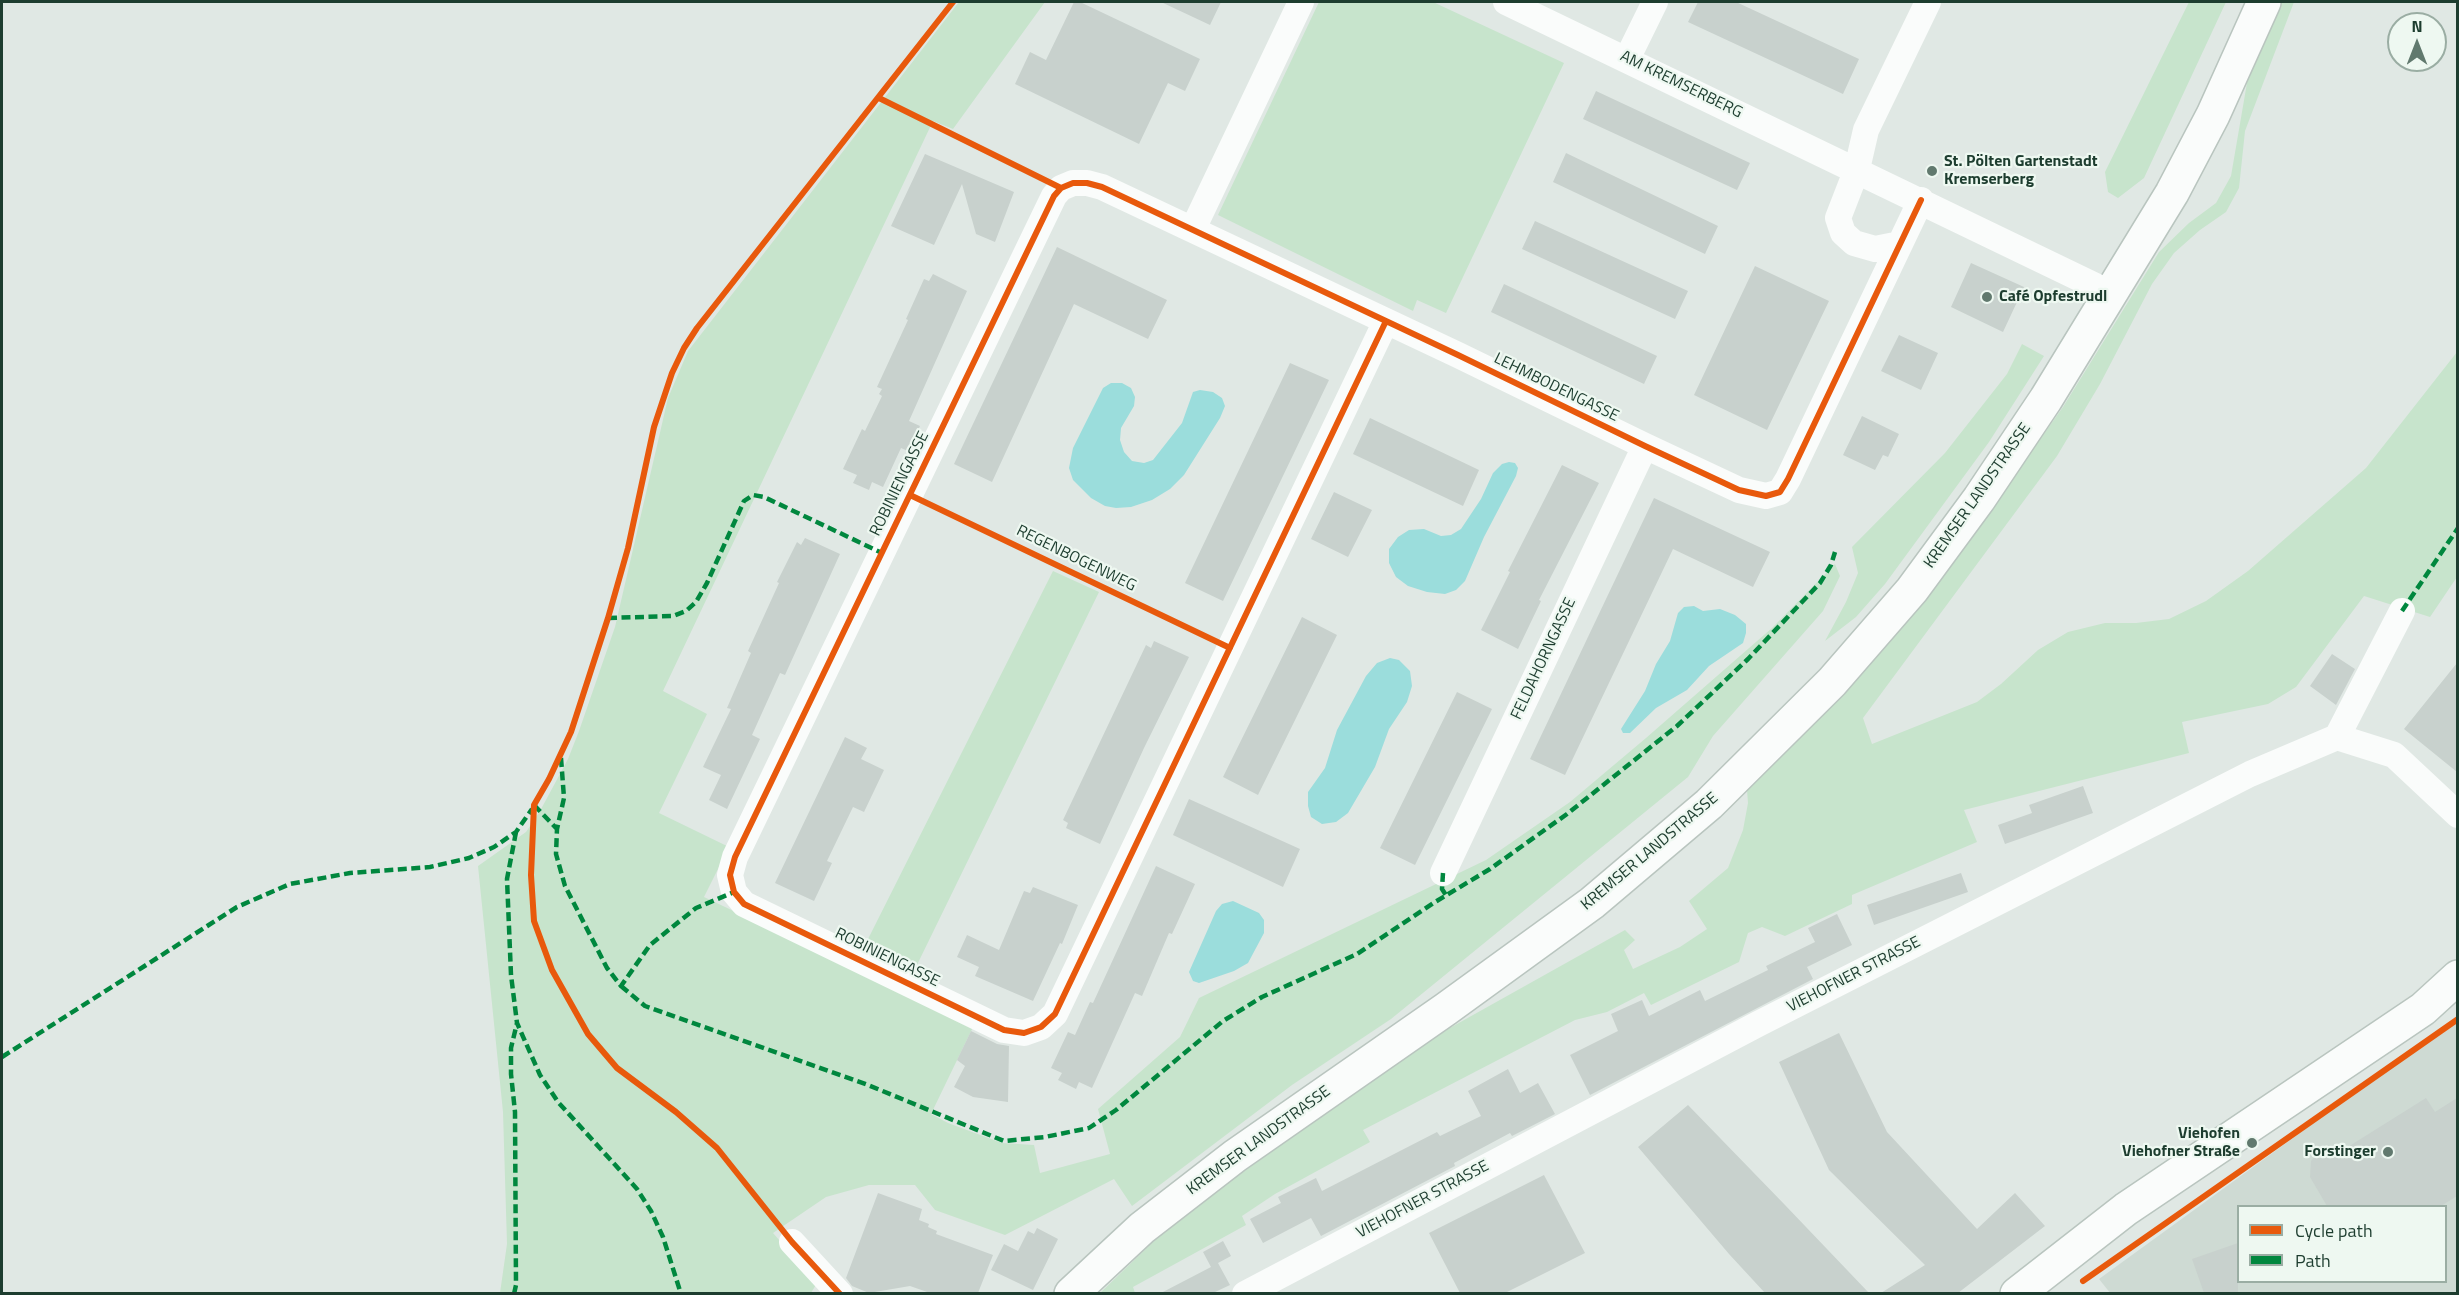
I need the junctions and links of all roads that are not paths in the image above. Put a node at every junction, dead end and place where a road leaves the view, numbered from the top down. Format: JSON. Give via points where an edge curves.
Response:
{"nodes":[{"id":1,"x":1301,"y":2,"type":"edge"},
{"id":2,"x":1506,"y":2,"type":"edge"},
{"id":3,"x":1655,"y":2,"type":"edge"},
{"id":4,"x":1928,"y":2,"type":"edge"},
{"id":5,"x":2264,"y":2,"type":"edge"},
{"id":6,"x":1627,"y":59,"type":"junction"},
{"id":7,"x":1857,"y":170,"type":"junction"},
{"id":8,"x":1073,"y":183,"type":"joint"},
{"id":9,"x":1921,"y":200,"type":"junction"},
{"id":10,"x":1193,"y":229,"type":"junction"},
{"id":11,"x":1900,"y":244,"type":"junction"},
{"id":12,"x":2112,"y":294,"type":"junction"},
{"id":13,"x":1386,"y":321,"type":"junction"},
{"id":14,"x":1645,"y":446,"type":"junction"},
{"id":15,"x":2402,"y":611,"type":"dead end"},
{"id":16,"x":2337,"y":737,"type":"junction"},
{"id":17,"x":2457,"y":815,"type":"edge"},
{"id":18,"x":1443,"y":873,"type":"dead end"},
{"id":19,"x":2457,"y":977,"type":"edge"},
{"id":20,"x":792,"y":1242,"type":"dead end"},
{"id":21,"x":1260,"y":1290,"type":"edge"},
{"id":22,"x":840,"y":1293,"type":"edge"},
{"id":23,"x":1071,"y":1293,"type":"edge"},
{"id":24,"x":2017,"y":1293,"type":"edge"}],
"edges":[{"from":1,"to":10,"type":"street"},
{"from":2,"to":6,"type":"street","name":"AM KREMSERBERG"},
{"from":3,"to":6,"type":"street"},
{"from":4,"to":7,"type":"street","via":[[1866,130]]},
{"from":5,"to":12,"type":"main road","name":"KREMSER LANDSTRASSE","via":[[2213,115]]},
{"from":6,"to":7,"type":"street","name":"AM KREMSERBERG"},
{"from":7,"to":9,"type":"street","name":"AM KREMSERBERG"},
{"from":7,"to":11,"type":"street","via":[[1838,218],[1843,233],[1854,243],[1875,249]]},
{"from":8,"to":10,"type":"street","name":"LEHMBODENGASSE","via":[[1102,187]]},
{"from":8,"to":13,"type":"street","name":"ROBINIENGASSE","via":[[1054,196],[745,836],[730,875],[734,892],[744,904],[1004,1030],[1024,1033],[1041,1027],[1054,1014]]},
{"from":9,"to":11,"type":"street"},
{"from":9,"to":12,"type":"street","name":"AM KREMSERBERG"},
{"from":10,"to":13,"type":"street","name":"LEHMBODENGASSE"},
{"from":11,"to":14,"type":"street","name":"LEHMBODENGASSE","via":[[1780,492],[1766,496],[1739,490]]},
{"from":12,"to":23,"type":"main road","name":"KREMSER LANDSTRASSE","via":[[1979,500],[1912,590],[1832,682],[1709,804],[1583,910],[1183,1195]]},
{"from":13,"to":14,"type":"street","name":"LEHMBODENGASSE"},
{"from":14,"to":18,"type":"street","name":"FELDAHORNGASSE"},
{"from":15,"to":16,"type":"street"},
{"from":16,"to":17,"type":"street","via":[[2394,755]]},
{"from":16,"to":21,"type":"street","name":"VIEHOFNER STRASSE","via":[[2250,774],[1894,955]]},
{"from":19,"to":24,"type":"main road","via":[[2423,1009],[2126,1209]]},
{"from":20,"to":22,"type":"street"}]}
